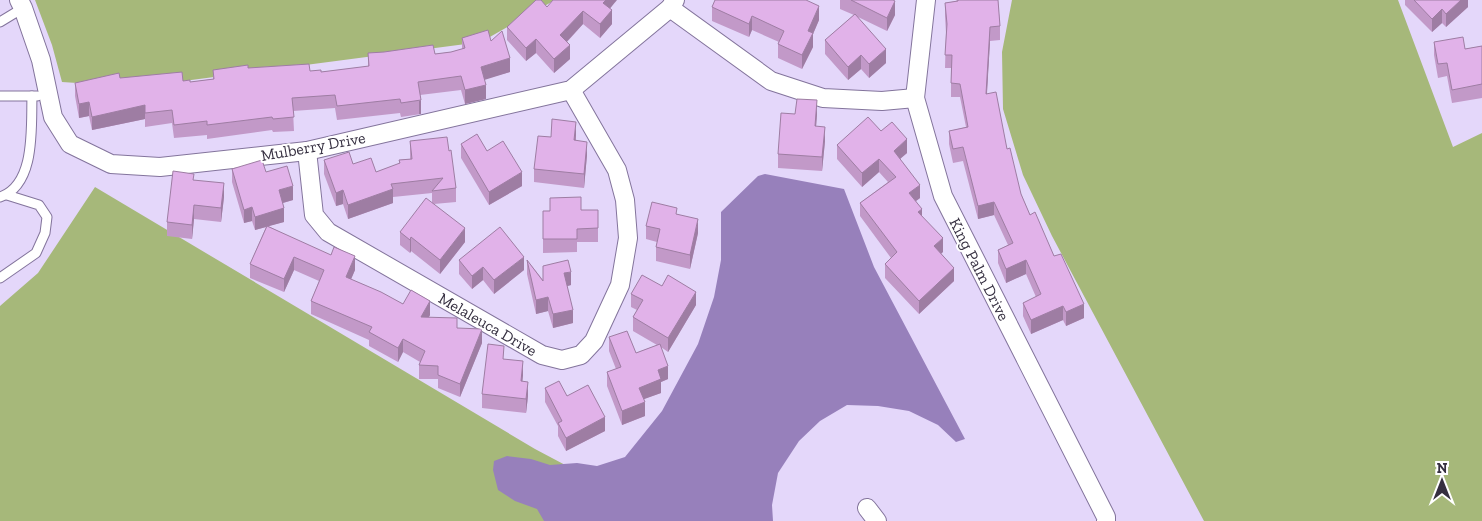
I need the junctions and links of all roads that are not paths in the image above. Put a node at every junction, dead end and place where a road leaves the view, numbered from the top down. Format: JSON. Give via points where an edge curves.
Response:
{"nodes":[{"id":1,"x":926,"y":0,"type":"edge"},
{"id":2,"x":21,"y":4,"type":"edge"},
{"id":3,"x":672,"y":4,"type":"edge"},
{"id":4,"x":0,"y":22,"type":"edge"},
{"id":5,"x":571,"y":90,"type":"junction"},
{"id":6,"x":0,"y":96,"type":"edge"},
{"id":7,"x":40,"y":96,"type":"junction"},
{"id":8,"x":915,"y":98,"type":"junction"},
{"id":9,"x":308,"y":151,"type":"junction"},
{"id":10,"x":4,"y":196,"type":"edge"},
{"id":11,"x":0,"y":278,"type":"edge"},
{"id":12,"x":1106,"y":521,"type":"edge"}],
"edges":[{"from":1,"to":8,"type":"street","name":"King Palm Drive"},
{"from":2,"to":4,"type":"lane"},
{"from":2,"to":7,"type":"street","name":"Mulberry Drive","via":[[41,60]]},
{"from":3,"to":5,"type":"street","name":"Mulberry Drive"},
{"from":3,"to":8,"type":"street","via":[[771,81],[823,98],[882,101]]},
{"from":5,"to":9,"type":"street","name":"Mulberry Drive"},
{"from":5,"to":9,"type":"street","name":"Melaleuca Drive","via":[[617,170],[625,200],[628,238],[620,286],[594,341],[581,355],[562,360],[542,355],[328,232],[314,215]]},
{"from":6,"to":7,"type":"lane"},
{"from":7,"to":9,"type":"street","name":"Mulberry Drive","via":[[70,144],[110,164],[160,167]]},
{"from":7,"to":10,"type":"lane","via":[[26,167],[19,184]]},
{"from":8,"to":12,"type":"street","name":"King Palm Drive","via":[[943,196]]},
{"from":10,"to":11,"type":"lane","via":[[39,206],[47,217],[36,253]]}]}
